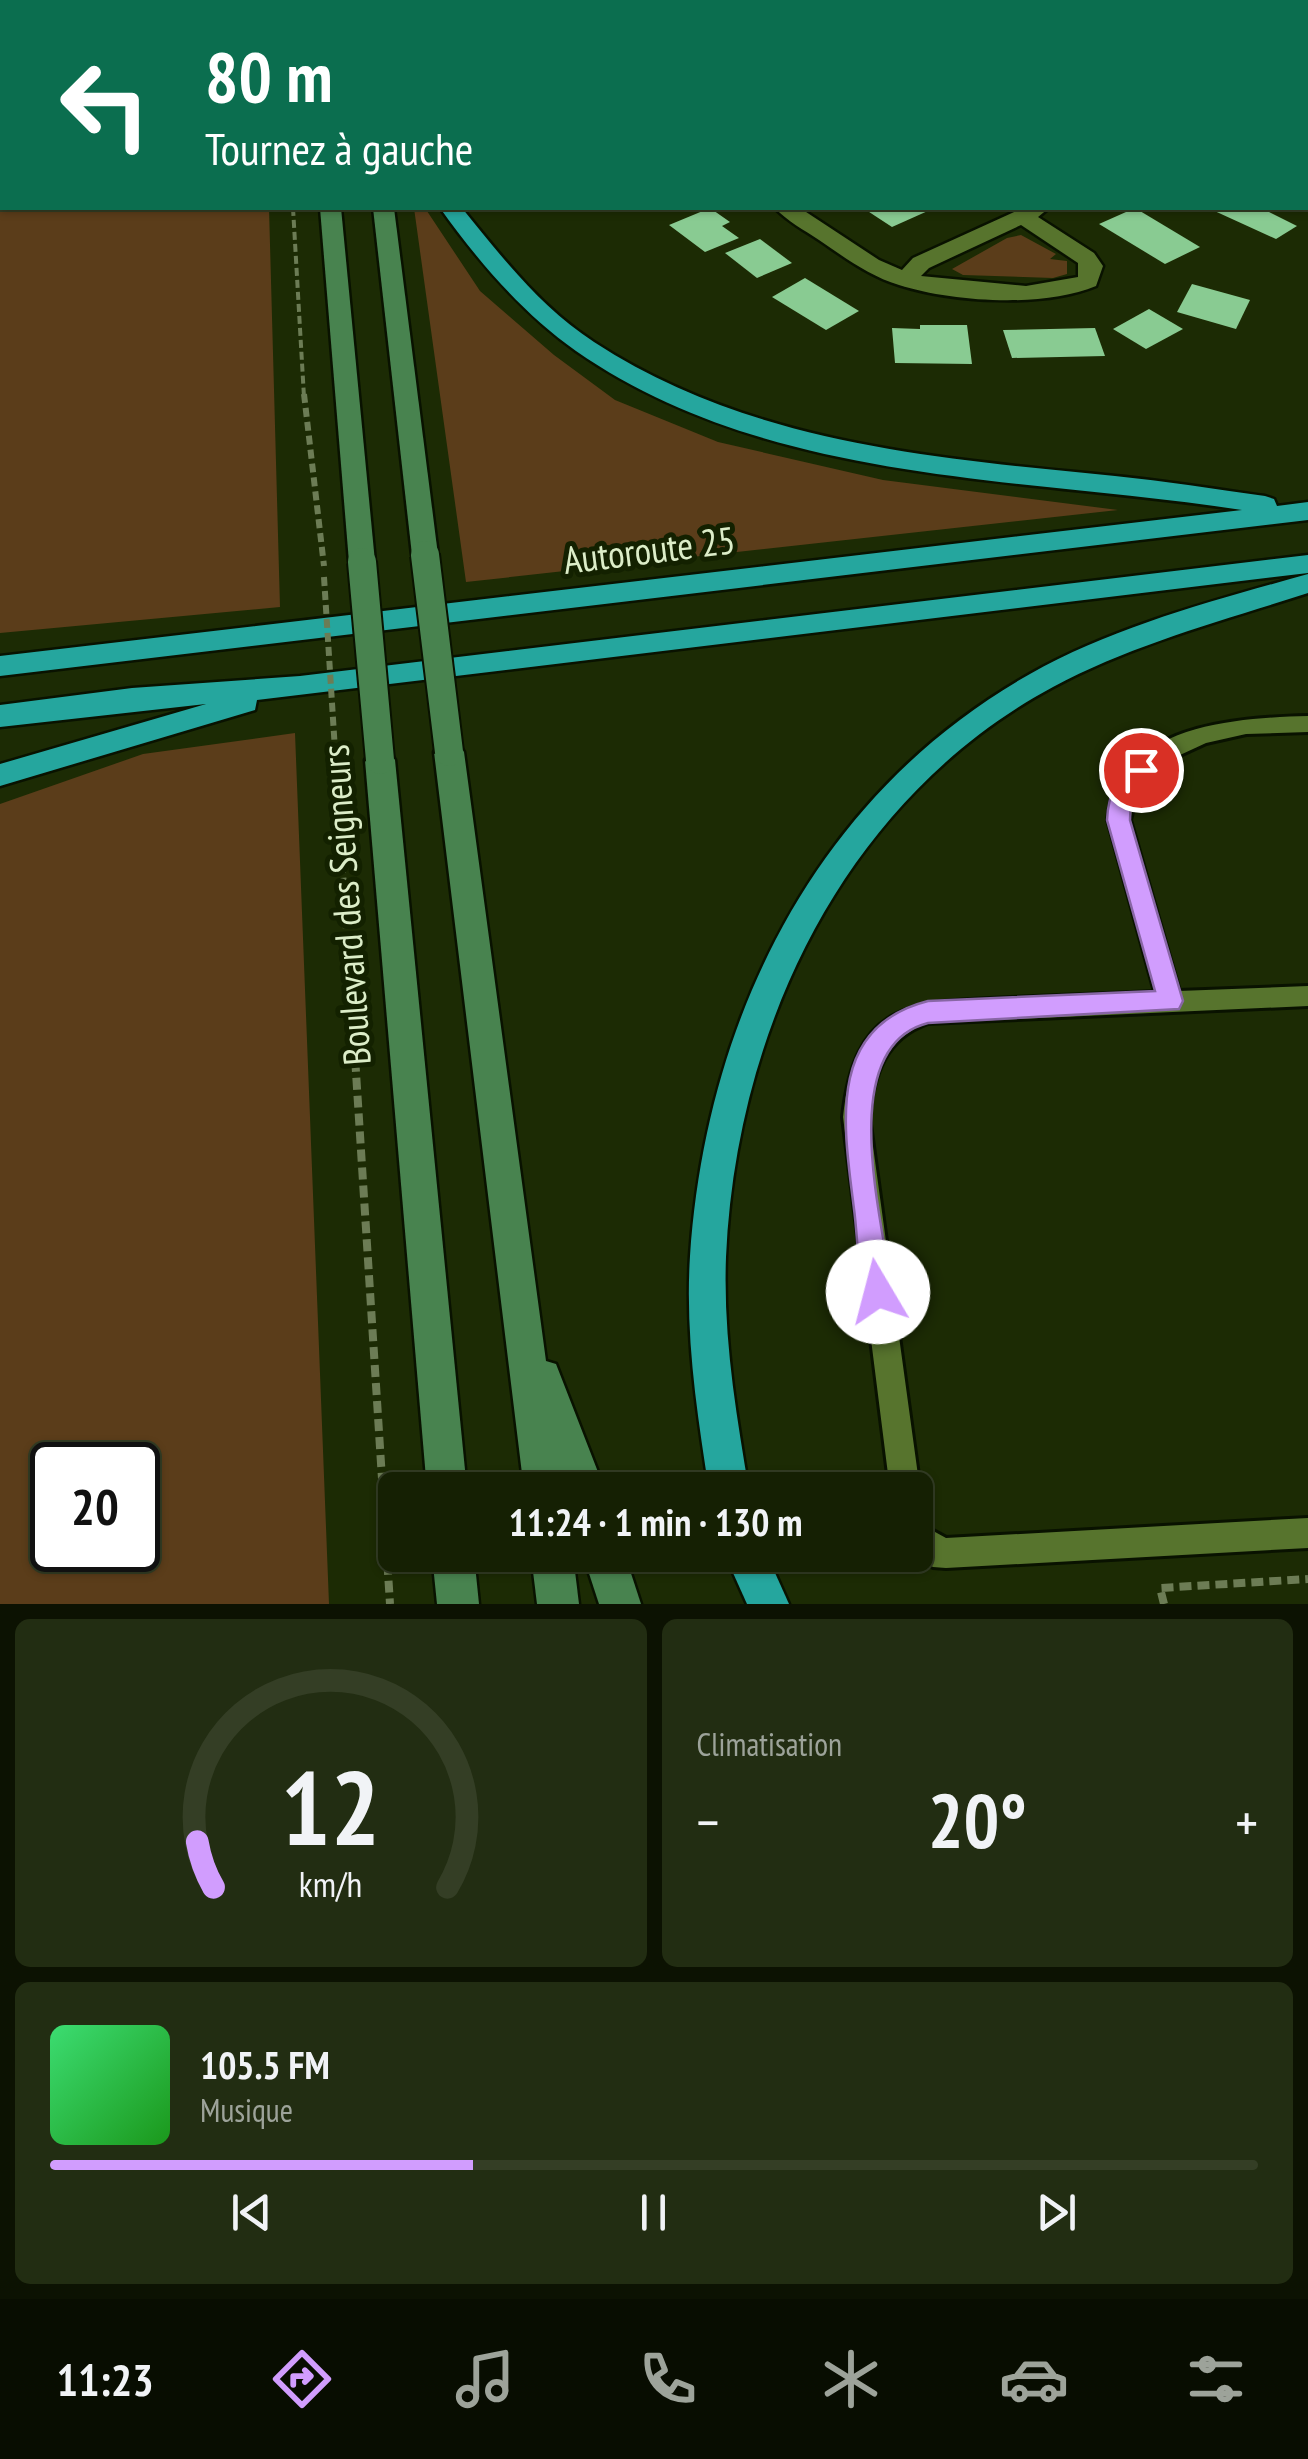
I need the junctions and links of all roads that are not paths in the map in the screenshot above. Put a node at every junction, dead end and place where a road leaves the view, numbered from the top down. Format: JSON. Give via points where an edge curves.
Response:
{"nodes":[{"id":1,"x":330,"y":210,"type":"edge"},
{"id":2,"x":383,"y":210,"type":"edge"},
{"id":3,"x":453,"y":210,"type":"edge"},
{"id":4,"x":789,"y":210,"type":"edge"},
{"id":5,"x":1030,"y":212,"type":"edge"},
{"id":6,"x":905,"y":280,"type":"junction"},
{"id":7,"x":1308,"y":510,"type":"edge"},
{"id":8,"x":1308,"y":564,"type":"edge"},
{"id":9,"x":1308,"y":583,"type":"edge"},
{"id":10,"x":0,"y":666,"type":"edge"},
{"id":11,"x":300,"y":686,"type":"junction"},
{"id":12,"x":0,"y":716,"type":"edge"},
{"id":13,"x":1308,"y":724,"type":"edge"},
{"id":14,"x":0,"y":775,"type":"edge"},
{"id":15,"x":1308,"y":996,"type":"edge"},
{"id":16,"x":1170,"y":1001,"type":"junction"},
{"id":17,"x":525,"y":1333,"type":"junction"},
{"id":18,"x":445,"y":1472,"type":"edge"},
{"id":19,"x":542,"y":1472,"type":"edge"},
{"id":20,"x":578,"y":1472,"type":"edge"},
{"id":21,"x":725,"y":1472,"type":"edge"},
{"id":22,"x":903,"y":1472,"type":"edge"},
{"id":23,"x":1308,"y":1533,"type":"edge"},
{"id":24,"x":933,"y":1552,"type":"edge"},
{"id":25,"x":455,"y":1572,"type":"edge"},
{"id":26,"x":554,"y":1572,"type":"edge"},
{"id":27,"x":610,"y":1572,"type":"edge"},
{"id":28,"x":754,"y":1572,"type":"edge"},
{"id":29,"x":458,"y":1604,"type":"edge"},
{"id":30,"x":558,"y":1604,"type":"edge"},
{"id":31,"x":620,"y":1604,"type":"edge"},
{"id":32,"x":768,"y":1604,"type":"edge"}],
"edges":[{"from":1,"to":18,"type":"main road","name":"Boulevard des Seigneurs","bridge":true},
{"from":2,"to":17,"type":"main road","bridge":true},
{"from":3,"to":7,"type":"highway","via":[[507,281],[562,330],[632,376],[731,421],[795,442],[929,468]]},
{"from":4,"to":6,"type":"street"},
{"from":5,"to":6,"type":"street","via":[[920,263]]},
{"from":5,"to":6,"type":"street","via":[[1086,258],[1092,266],[1088,281],[1052,292]]},
{"from":7,"to":10,"type":"highway","name":"Autoroute 25"},
{"from":8,"to":11,"type":"highway"},
{"from":9,"to":21,"type":"highway","via":[[1106,652],[1008,700],[893,797],[806,905],[755,1013],[716,1157],[709,1339]]},
{"from":11,"to":12,"type":"highway"},
{"from":11,"to":14,"type":"highway"},
{"from":13,"to":16,"type":"lane","via":[[1237,727],[1198,738],[1141,770],[1119,797],[1119,820]]},
{"from":15,"to":16,"type":"lane"},
{"from":16,"to":22,"type":"lane","via":[[928,1012],[894,1026],[868,1059],[856,1118]]},
{"from":17,"to":19,"type":"main road"},
{"from":17,"to":20,"type":"main road"},
{"from":23,"to":24,"type":"lane"},
{"from":25,"to":29,"type":"main road"},
{"from":26,"to":30,"type":"main road"},
{"from":27,"to":31,"type":"main road"},
{"from":28,"to":32,"type":"highway"}]}
